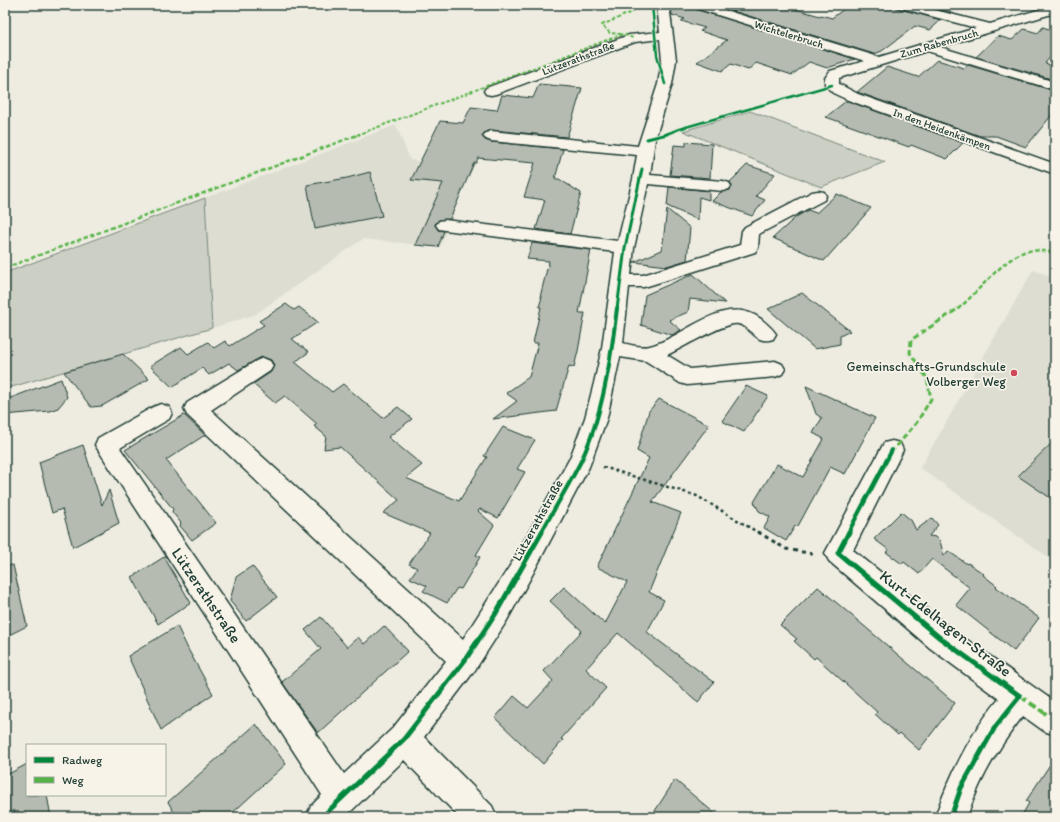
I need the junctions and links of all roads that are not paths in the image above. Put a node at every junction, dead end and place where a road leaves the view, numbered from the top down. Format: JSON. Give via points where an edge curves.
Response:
{"nodes":[{"id":1,"x":663,"y":5,"type":"edge"},
{"id":2,"x":699,"y":5,"type":"edge"},
{"id":3,"x":901,"y":5,"type":"edge"},
{"id":4,"x":1055,"y":9,"type":"edge"},
{"id":5,"x":1031,"y":16,"type":"junction"},
{"id":6,"x":1055,"y":22,"type":"edge"},
{"id":7,"x":989,"y":28,"type":"junction"},
{"id":8,"x":666,"y":35,"type":"junction"},
{"id":9,"x":927,"y":47,"type":"junction"},
{"id":10,"x":878,"y":61,"type":"junction"},
{"id":11,"x":832,"y":85,"type":"joint"},
{"id":12,"x":1055,"y":86,"type":"edge"},
{"id":13,"x":492,"y":91,"type":"dead end"},
{"id":14,"x":491,"y":136,"type":"dead end"},
{"id":15,"x":645,"y":151,"type":"junction"},
{"id":16,"x":1055,"y":169,"type":"edge"},
{"id":17,"x":641,"y":179,"type":"junction"},
{"id":18,"x":723,"y":186,"type":"dead end"},
{"id":19,"x":818,"y":196,"type":"dead end"},
{"id":20,"x":445,"y":225,"type":"dead end"},
{"id":21,"x":625,"y":248,"type":"junction"},
{"id":22,"x":621,"y":281,"type":"junction"},
{"id":23,"x":766,"y":334,"type":"dead end"},
{"id":24,"x":612,"y":348,"type":"junction"},
{"id":25,"x":650,"y":353,"type":"junction"},
{"id":26,"x":263,"y":366,"type":"dead end"},
{"id":27,"x":775,"y":369,"type":"dead end"},
{"id":28,"x":161,"y":413,"type":"dead end"},
{"id":29,"x":892,"y":450,"type":"dead end"},
{"id":30,"x":465,"y":660,"type":"junction"},
{"id":31,"x":1020,"y":696,"type":"junction"},
{"id":32,"x":1055,"y":720,"type":"edge"},
{"id":33,"x":404,"y":739,"type":"junction"},
{"id":34,"x":342,"y":798,"type":"junction"},
{"id":35,"x":322,"y":817,"type":"edge"},
{"id":36,"x":481,"y":817,"type":"edge"},
{"id":37,"x":951,"y":817,"type":"edge"}],
"edges":[{"from":1,"to":8,"type":"street","name":"Lützerathstraße"},
{"from":2,"to":10,"type":"street","name":"Wichtelerbruch"},
{"from":3,"to":7,"type":"street"},
{"from":4,"to":5,"type":"street","name":"Zum Rabenbruch"},
{"from":5,"to":6,"type":"street"},
{"from":5,"to":7,"type":"street","name":"Zum Rabenbruch"},
{"from":7,"to":9,"type":"street","name":"Zum Rabenbruch"},
{"from":8,"to":13,"type":"street","name":"Lützerathstraße","via":[[633,38]]},
{"from":8,"to":15,"type":"street","name":"Lützerathstraße","via":[[669,60],[666,78]]},
{"from":9,"to":10,"type":"street","name":"Zum Rabenbruch"},
{"from":9,"to":12,"type":"street"},
{"from":10,"to":11,"type":"street","name":"Zum Rabenbruch","via":[[836,74],[832,78]]},
{"from":11,"to":16,"type":"street","name":"In den Heidenkämpen","via":[[853,97]]},
{"from":14,"to":15,"type":"street"},
{"from":15,"to":17,"type":"street","name":"Lützerathstraße"},
{"from":17,"to":18,"type":"street"},
{"from":17,"to":21,"type":"street","name":"Lützerathstraße"},
{"from":19,"to":22,"type":"street","via":[[751,231],[748,248],[644,281]]},
{"from":20,"to":21,"type":"street"},
{"from":21,"to":22,"type":"street","name":"Lützerathstraße"},
{"from":22,"to":24,"type":"street","name":"Lützerathstraße"},
{"from":23,"to":25,"type":"street","via":[[750,320],[740,316],[727,317],[671,346]]},
{"from":24,"to":25,"type":"street"},
{"from":24,"to":30,"type":"street","name":"Lützerathstraße","via":[[596,418],[581,460],[518,575]]},
{"from":25,"to":27,"type":"street","via":[[687,377]]},
{"from":26,"to":30,"type":"street","via":[[195,409]]},
{"from":28,"to":34,"type":"street","name":"Lützerathstraße","via":[[106,445]]},
{"from":29,"to":31,"type":"street","name":"Kurt-Edelhagen-Straße","via":[[838,553],[940,638]]},
{"from":30,"to":33,"type":"street","name":"Lützerathstraße"},
{"from":31,"to":32,"type":"street","name":"Kurt-Edelhagen-Straße"},
{"from":31,"to":37,"type":"street","via":[[995,727],[961,788]]},
{"from":33,"to":34,"type":"street","name":"Lützerathstraße"},
{"from":33,"to":36,"type":"street"},
{"from":34,"to":35,"type":"street","name":"Lützerathstraße"}]}
